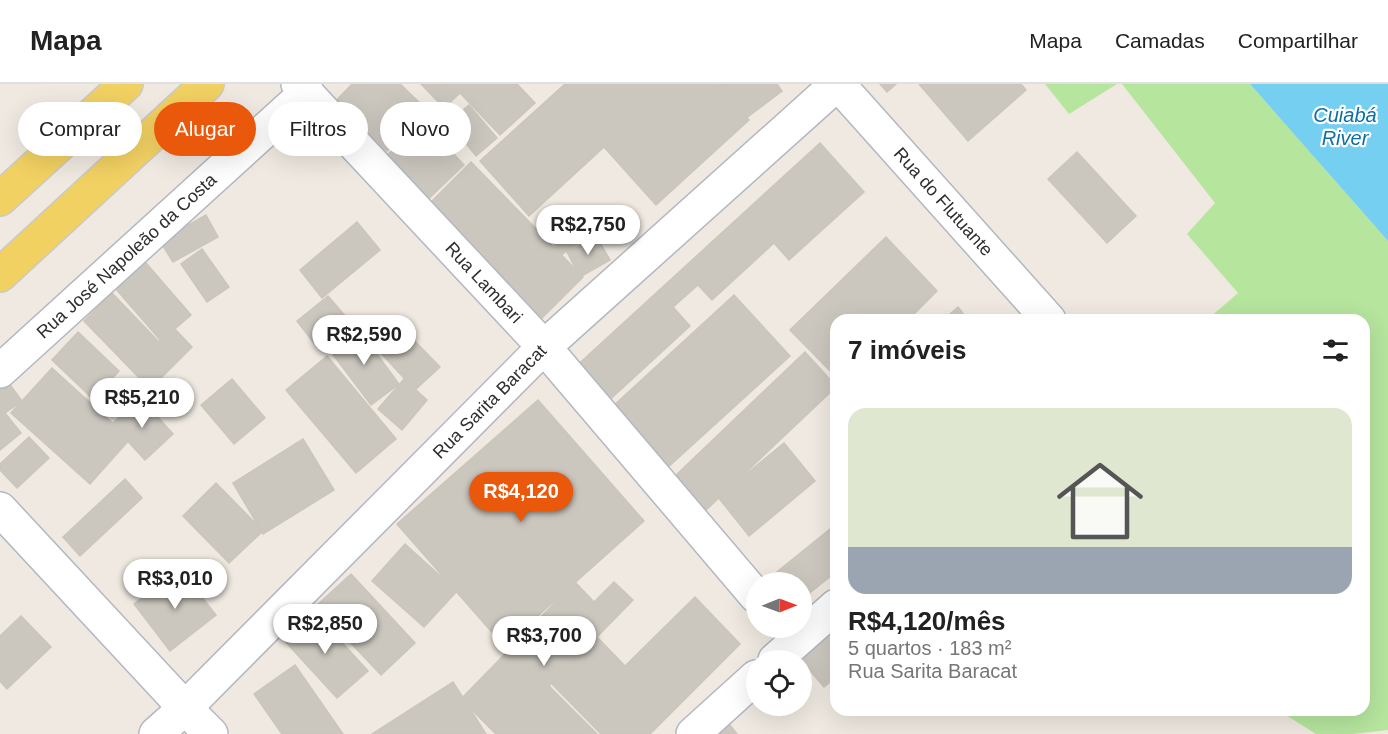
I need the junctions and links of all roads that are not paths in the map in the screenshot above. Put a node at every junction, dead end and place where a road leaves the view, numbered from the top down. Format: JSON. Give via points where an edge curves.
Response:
{"nodes":[{"id":1,"x":126,"y":84,"type":"edge"},
{"id":2,"x":207,"y":84,"type":"edge"},
{"id":3,"x":837,"y":84,"type":"edge"},
{"id":4,"x":302,"y":88,"type":"edge"},
{"id":5,"x":0,"y":199,"type":"edge"},
{"id":6,"x":27,"y":251,"type":"junction"},
{"id":7,"x":0,"y":275,"type":"edge"},
{"id":8,"x":0,"y":284,"type":"edge"},
{"id":9,"x":1044,"y":314,"type":"edge"},
{"id":10,"x":544,"y":347,"type":"junction"},
{"id":11,"x":0,"y":371,"type":"edge"},
{"id":12,"x":0,"y":509,"type":"edge"},
{"id":13,"x":746,"y":584,"type":"edge"},
{"id":14,"x":830,"y":610,"type":"edge"},
{"id":15,"x":784,"y":643,"type":"edge"},
{"id":16,"x":746,"y":686,"type":"edge"},
{"id":17,"x":185,"y":708,"type":"junction"},
{"id":18,"x":156,"y":734,"type":"edge"},
{"id":19,"x":211,"y":734,"type":"edge"},
{"id":20,"x":693,"y":734,"type":"edge"}],
"edges":[{"from":1,"to":5,"type":"main road"},
{"from":2,"to":6,"type":"main road"},
{"from":3,"to":9,"type":"street","name":"Rua do Flutuante"},
{"from":3,"to":10,"type":"street","name":"Rua Sarita Baracat"},
{"from":4,"to":10,"type":"street","name":"Rua Lambari"},
{"from":4,"to":11,"type":"street","name":"Rua José Napoleão da Costa"},
{"from":6,"to":7,"type":"main road"},
{"from":6,"to":8,"type":"main road"},
{"from":10,"to":13,"type":"street","name":"Rua Lambari"},
{"from":10,"to":17,"type":"street","name":"Rua Sarita Baracat"},
{"from":12,"to":17,"type":"street"},
{"from":14,"to":15,"type":"street"},
{"from":16,"to":20,"type":"street"},
{"from":17,"to":18,"type":"street","name":"Rua Sarita Baracat"},
{"from":17,"to":19,"type":"street"}]}
